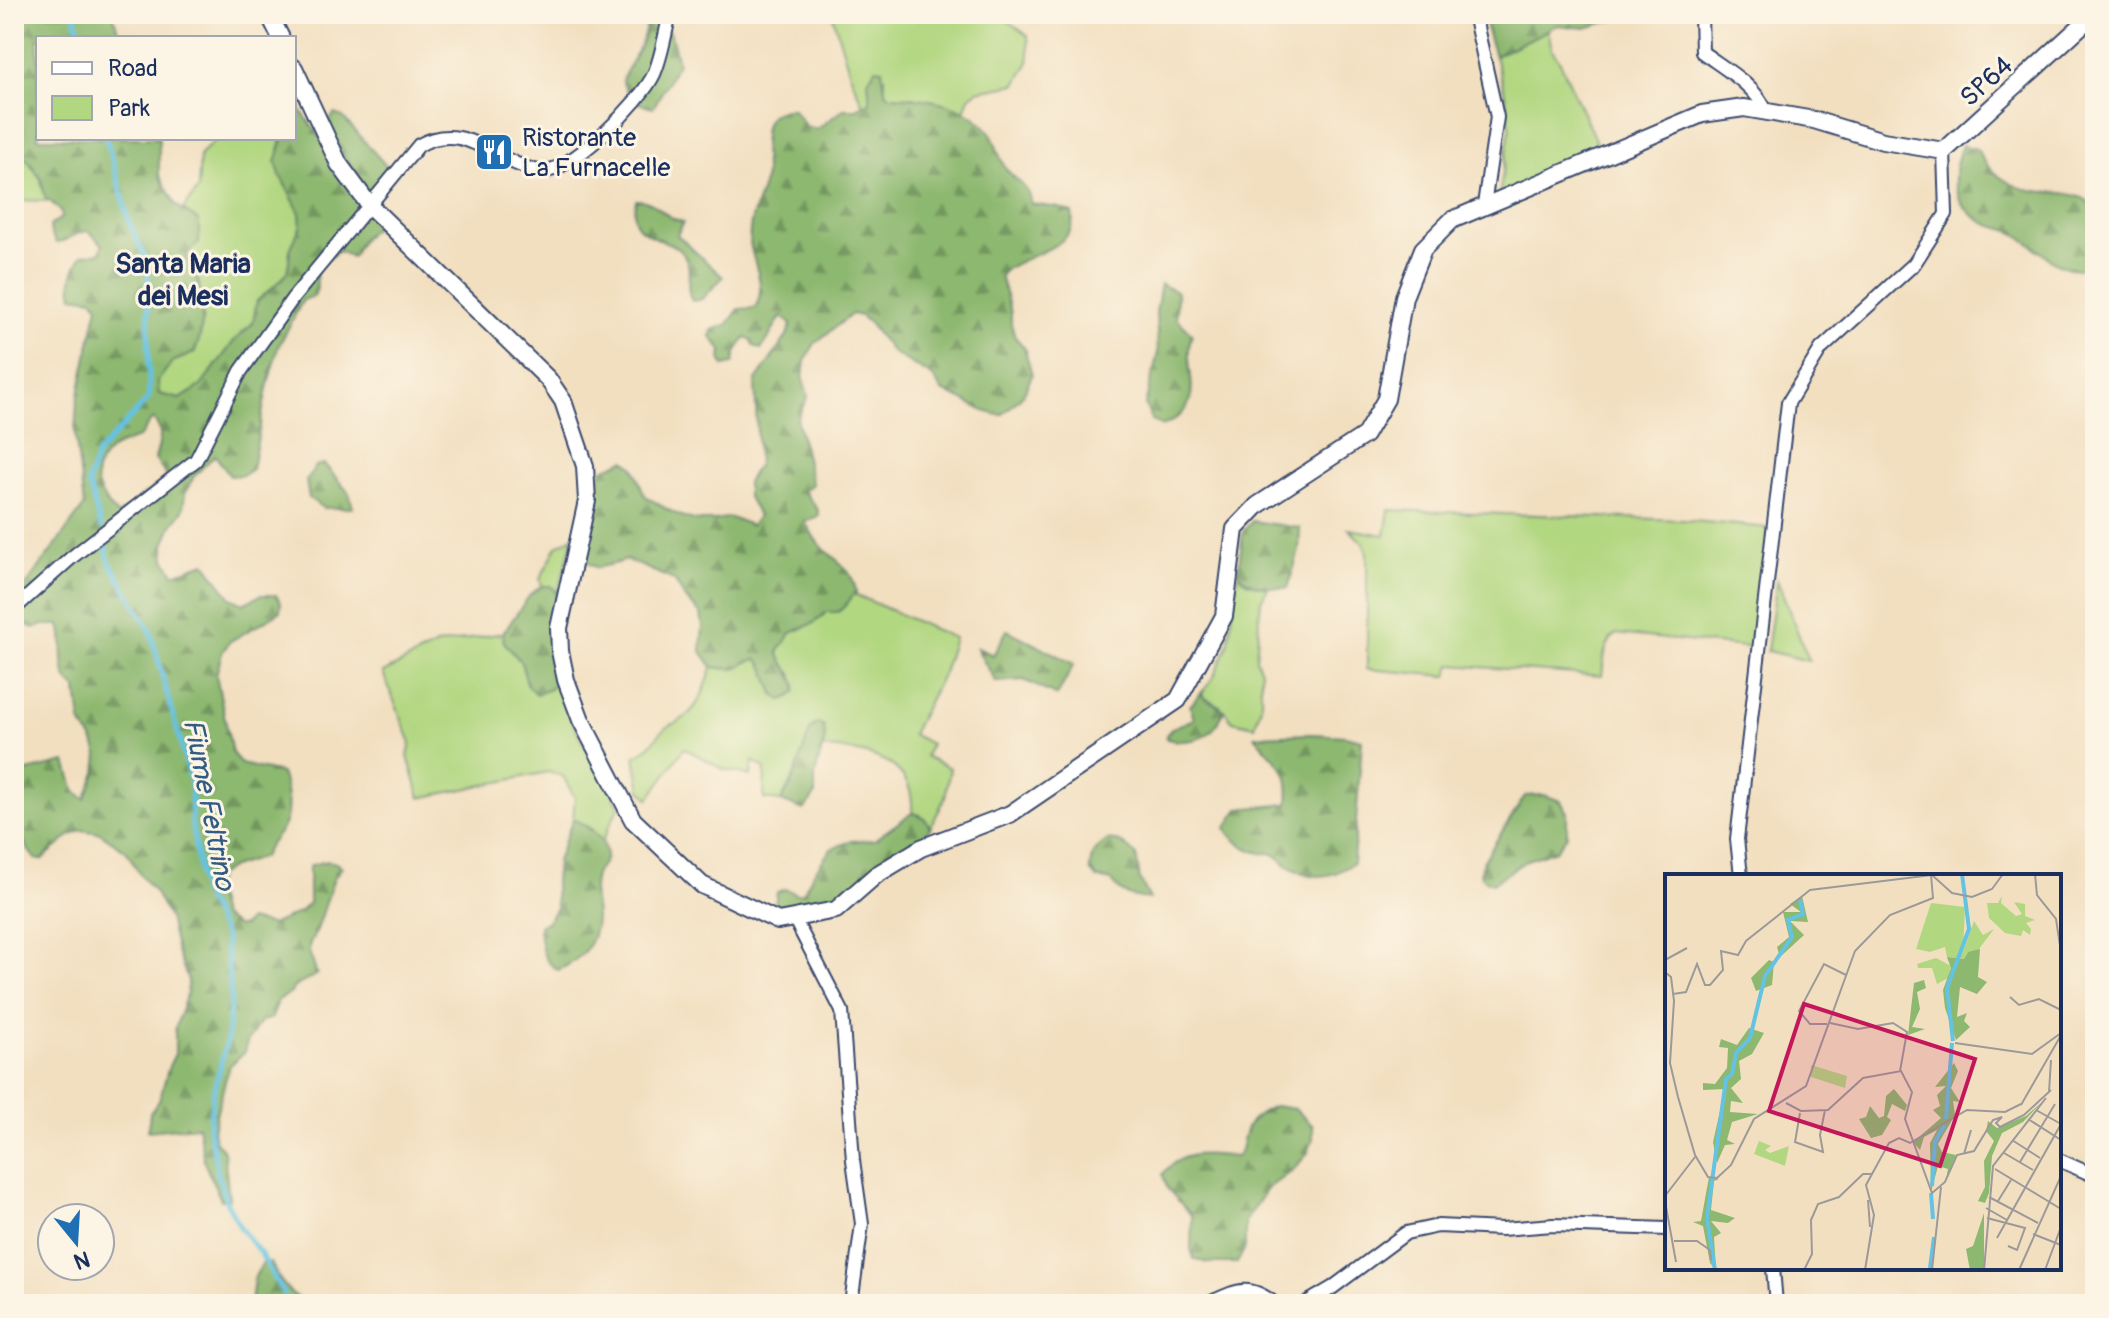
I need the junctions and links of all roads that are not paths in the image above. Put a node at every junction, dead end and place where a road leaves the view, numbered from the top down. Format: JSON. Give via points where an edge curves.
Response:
{"nodes":[{"id":1,"x":269,"y":14,"type":"edge"},
{"id":2,"x":670,"y":14,"type":"edge"},
{"id":3,"x":1474,"y":14,"type":"edge"},
{"id":4,"x":1701,"y":14,"type":"edge"},
{"id":5,"x":2094,"y":14,"type":"edge"},
{"id":6,"x":280,"y":36,"type":"edge"},
{"id":7,"x":296,"y":72,"type":"edge"},
{"id":8,"x":1766,"y":111,"type":"junction"},
{"id":9,"x":1944,"y":151,"type":"junction"},
{"id":10,"x":1484,"y":205,"type":"junction"},
{"id":11,"x":370,"y":206,"type":"junction"},
{"id":12,"x":14,"y":609,"type":"edge"},
{"id":13,"x":1741,"y":874,"type":"edge"},
{"id":14,"x":794,"y":918,"type":"junction"},
{"id":15,"x":2061,"y":1161,"type":"edge"},
{"id":16,"x":2095,"y":1176,"type":"edge"},
{"id":17,"x":1665,"y":1229,"type":"edge"},
{"id":18,"x":1773,"y":1270,"type":"edge"},
{"id":19,"x":851,"y":1304,"type":"edge"},
{"id":20,"x":1207,"y":1304,"type":"edge"},
{"id":21,"x":1275,"y":1304,"type":"edge"},
{"id":22,"x":1305,"y":1304,"type":"edge"},
{"id":23,"x":1776,"y":1304,"type":"edge"}],
"edges":[{"from":1,"to":6,"type":"street"},
{"from":2,"to":11,"type":"street","via":[[654,75],[625,112],[558,169],[542,172],[455,135],[432,137],[419,145]]},
{"from":3,"to":10,"type":"street","via":[[1497,117]]},
{"from":4,"to":8,"type":"street","via":[[1702,52],[1752,89]]},
{"from":5,"to":9,"type":"street","name":"SP64","number":"SP64"},
{"from":7,"to":11,"type":"street","via":[[339,164]]},
{"from":8,"to":9,"type":"street"},
{"from":8,"to":10,"type":"street","via":[[1744,108],[1702,114]]},
{"from":9,"to":13,"type":"street","via":[[1946,214],[1914,264],[1821,349],[1788,403],[1737,839]]},
{"from":10,"to":14,"type":"street","via":[[1452,220],[1423,249],[1404,297],[1386,399],[1365,435],[1258,505],[1235,529],[1224,616],[1178,700],[1010,814],[921,848],[876,875],[836,910]]},
{"from":11,"to":12,"type":"street","via":[[241,371],[196,460]]},
{"from":11,"to":14,"type":"street","via":[[548,379],[563,401],[585,466],[587,501],[564,596],[560,651],[581,720],[633,820],[702,885],[778,921]]},
{"from":14,"to":19,"type":"street","via":[[842,1011],[862,1224]]},
{"from":15,"to":16,"type":"street"},
{"from":17,"to":22,"type":"street","via":[[1438,1226],[1406,1233]]},
{"from":18,"to":23,"type":"street"},
{"from":20,"to":21,"type":"street","via":[[1241,1289],[1260,1292]]}]}
